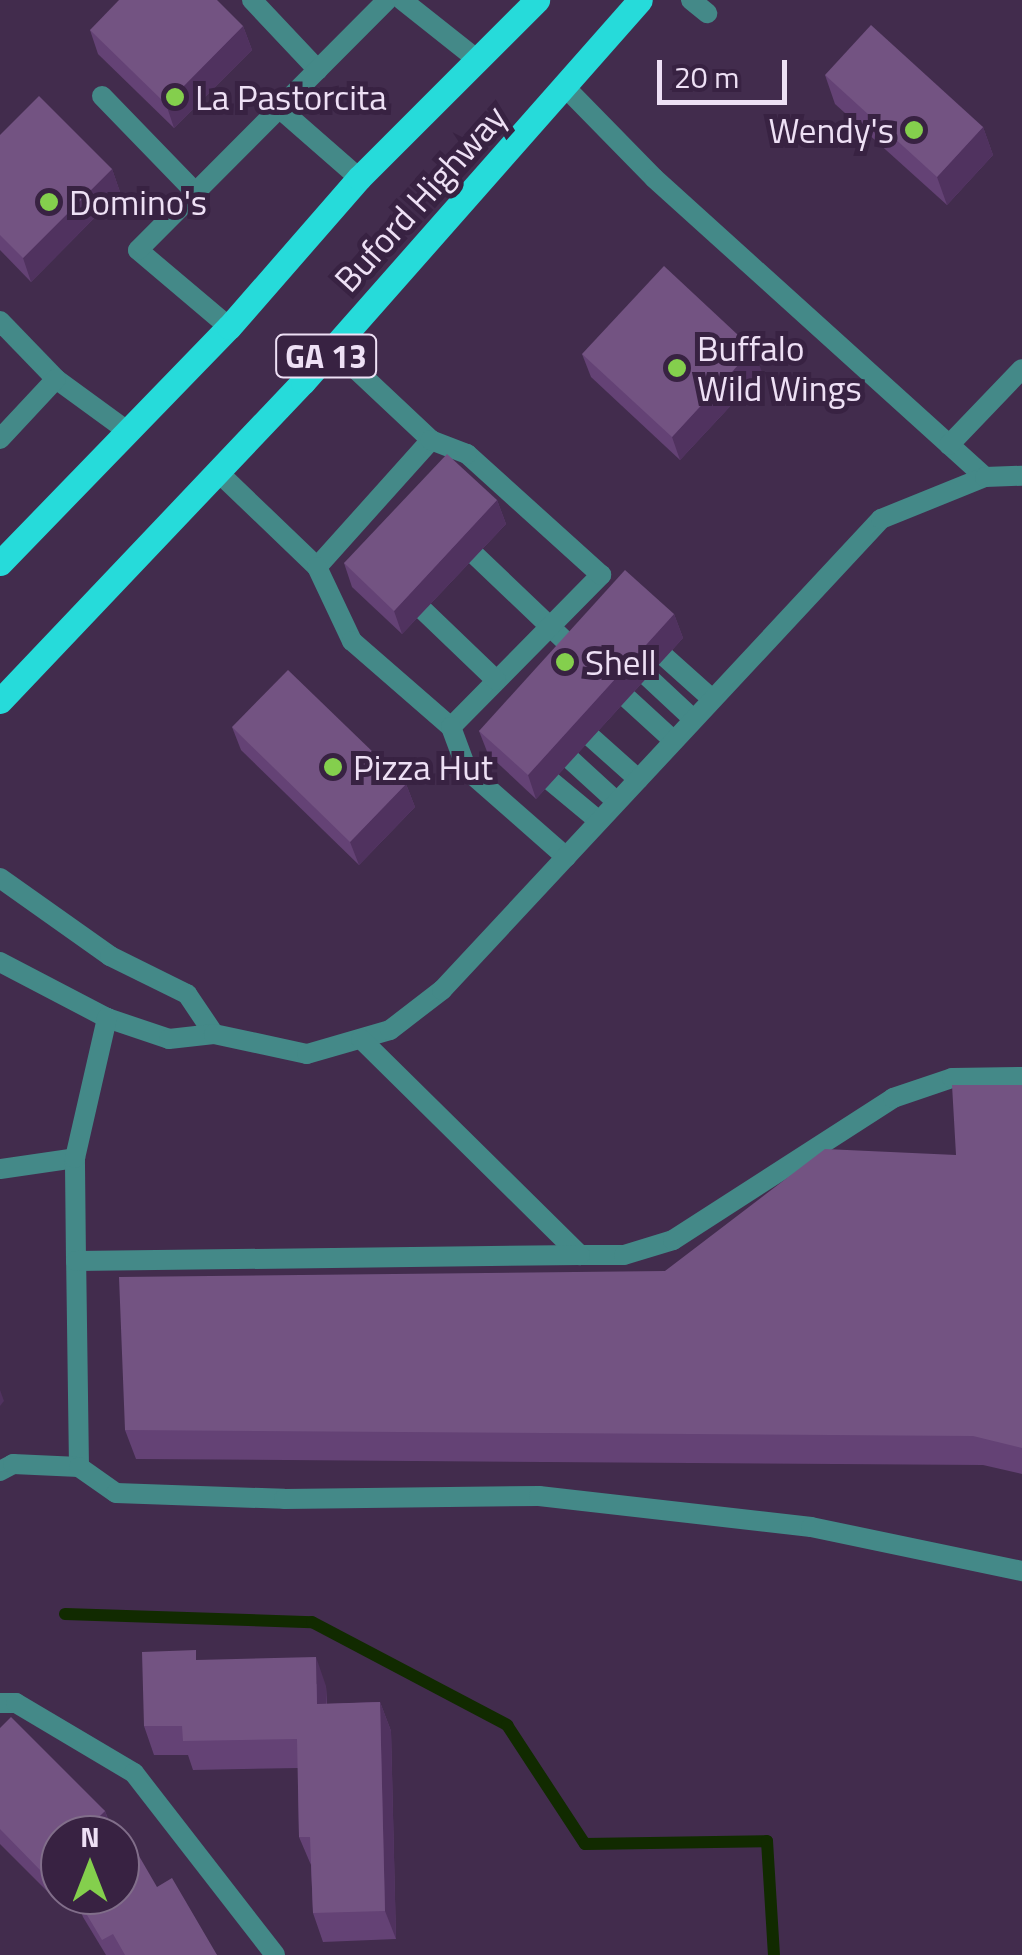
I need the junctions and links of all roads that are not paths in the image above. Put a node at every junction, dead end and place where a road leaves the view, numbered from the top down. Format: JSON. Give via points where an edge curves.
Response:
{"nodes":[{"id":1,"x":252,"y":0,"type":"edge"},
{"id":2,"x":387,"y":0,"type":"edge"},
{"id":3,"x":402,"y":0,"type":"edge"},
{"id":4,"x":537,"y":0,"type":"edge"},
{"id":5,"x":640,"y":0,"type":"edge"},
{"id":6,"x":479,"y":61,"type":"junction"},
{"id":7,"x":318,"y":70,"type":"junction"},
{"id":8,"x":564,"y":87,"type":"junction"},
{"id":9,"x":102,"y":96,"type":"dead end"},
{"id":10,"x":279,"y":108,"type":"junction"},
{"id":11,"x":359,"y":178,"type":"junction"},
{"id":12,"x":195,"y":192,"type":"junction"},
{"id":13,"x":0,"y":321,"type":"edge"},
{"id":14,"x":229,"y":326,"type":"junction"},
{"id":15,"x":334,"y":348,"type":"junction"},
{"id":16,"x":1022,"y":369,"type":"edge"},
{"id":17,"x":56,"y":379,"type":"junction"},
{"id":18,"x":126,"y":430,"type":"junction"},
{"id":19,"x":0,"y":439,"type":"edge"},
{"id":20,"x":432,"y":440,"type":"junction"},
{"id":21,"x":950,"y":446,"type":"junction"},
{"id":22,"x":217,"y":471,"type":"junction"},
{"id":23,"x":1022,"y":476,"type":"edge"},
{"id":24,"x":984,"y":478,"type":"junction"},
{"id":25,"x":391,"y":483,"type":"junction"},
{"id":26,"x":414,"y":501,"type":"edge"},
{"id":27,"x":341,"y":540,"type":"junction"},
{"id":28,"x":476,"y":556,"type":"edge"},
{"id":29,"x":362,"y":557,"type":"edge"},
{"id":30,"x":0,"y":562,"type":"edge"},
{"id":31,"x":317,"y":566,"type":"junction"},
{"id":32,"x":424,"y":611,"type":"edge"},
{"id":33,"x":549,"y":628,"type":"junction"},
{"id":34,"x":578,"y":654,"type":"edge"},
{"id":35,"x":665,"y":657,"type":"edge"},
{"id":36,"x":648,"y":677,"type":"edge"},
{"id":37,"x":498,"y":679,"type":"junction"},
{"id":38,"x":532,"y":685,"type":"edge"},
{"id":39,"x":628,"y":698,"type":"edge"},
{"id":40,"x":712,"y":699,"type":"junction"},
{"id":41,"x":0,"y":701,"type":"edge"},
{"id":42,"x":469,"y":708,"type":"junction"},
{"id":43,"x":510,"y":708,"type":"edge"},
{"id":44,"x":694,"y":719,"type":"junction"},
{"id":45,"x":451,"y":727,"type":"junction"},
{"id":46,"x":492,"y":727,"type":"edge"},
{"id":47,"x":592,"y":738,"type":"edge"},
{"id":48,"x":674,"y":740,"type":"junction"},
{"id":49,"x":571,"y":760,"type":"edge"},
{"id":50,"x":638,"y":779,"type":"junction"},
{"id":51,"x":552,"y":782,"type":"edge"},
{"id":52,"x":617,"y":802,"type":"junction"},
{"id":53,"x":599,"y":821,"type":"junction"},
{"id":54,"x":566,"y":857,"type":"junction"},
{"id":55,"x":0,"y":878,"type":"edge"},
{"id":56,"x":0,"y":962,"type":"edge"},
{"id":57,"x":107,"y":1018,"type":"junction"},
{"id":58,"x":214,"y":1034,"type":"junction"},
{"id":59,"x":361,"y":1039,"type":"junction"},
{"id":60,"x":1022,"y":1077,"type":"edge"},
{"id":61,"x":75,"y":1158,"type":"junction"},
{"id":62,"x":0,"y":1169,"type":"edge"},
{"id":63,"x":580,"y":1255,"type":"junction"},
{"id":64,"x":76,"y":1260,"type":"junction"},
{"id":65,"x":79,"y":1467,"type":"junction"},
{"id":66,"x":0,"y":1471,"type":"edge"},
{"id":67,"x":1022,"y":1572,"type":"edge"},
{"id":68,"x":0,"y":1703,"type":"edge"},
{"id":69,"x":275,"y":1955,"type":"edge"}],
"edges":[{"from":1,"to":7,"type":"lane"},
{"from":2,"to":7,"type":"lane"},
{"from":3,"to":6,"type":"lane"},
{"from":4,"to":6,"type":"main road","name":"Buford Highway","number":"GA 13"},
{"from":5,"to":8,"type":"main road","name":"Buford Highway","number":"GA 13"},
{"from":6,"to":11,"type":"main road","name":"Buford Highway","number":"GA 13"},
{"from":7,"to":10,"type":"lane"},
{"from":8,"to":15,"type":"main road","name":"Buford Highway","number":"GA 13"},
{"from":8,"to":21,"type":"lane","via":[[654,178]]},
{"from":9,"to":12,"type":"lane"},
{"from":10,"to":11,"type":"lane"},
{"from":10,"to":12,"type":"lane"},
{"from":11,"to":14,"type":"main road","name":"Buford Highway","number":"GA 13"},
{"from":12,"to":14,"type":"lane","via":[[138,250]]},
{"from":13,"to":17,"type":"lane"},
{"from":14,"to":18,"type":"main road","name":"Buford Highway","number":"GA 13"},
{"from":15,"to":20,"type":"lane"},
{"from":15,"to":22,"type":"main road","name":"Buford Highway","number":"GA 13"},
{"from":16,"to":21,"type":"lane"},
{"from":17,"to":18,"type":"lane"},
{"from":17,"to":19,"type":"lane"},
{"from":18,"to":30,"type":"main road","name":"Buford Highway","number":"GA 13"},
{"from":20,"to":25,"type":"lane"},
{"from":20,"to":33,"type":"lane","via":[[467,454],[601,574],[594,595]]},
{"from":21,"to":24,"type":"lane"},
{"from":22,"to":31,"type":"lane"},
{"from":22,"to":41,"type":"main road","name":"Buford Highway","number":"GA 13"},
{"from":23,"to":24,"type":"lane"},
{"from":24,"to":40,"type":"lane","via":[[881,519]]},
{"from":25,"to":26,"type":"lane"},
{"from":25,"to":27,"type":"lane"},
{"from":27,"to":29,"type":"lane"},
{"from":27,"to":31,"type":"lane"},
{"from":28,"to":33,"type":"lane"},
{"from":31,"to":45,"type":"lane","via":[[352,641]]},
{"from":32,"to":37,"type":"lane"},
{"from":33,"to":34,"type":"lane"},
{"from":33,"to":37,"type":"lane"},
{"from":35,"to":40,"type":"lane"},
{"from":36,"to":44,"type":"lane"},
{"from":37,"to":38,"type":"lane"},
{"from":37,"to":42,"type":"lane"},
{"from":37,"to":43,"type":"lane"},
{"from":39,"to":48,"type":"lane"},
{"from":40,"to":44,"type":"lane"},
{"from":42,"to":45,"type":"lane"},
{"from":42,"to":46,"type":"lane"},
{"from":44,"to":48,"type":"lane"},
{"from":45,"to":54,"type":"lane","via":[[466,770]]},
{"from":47,"to":50,"type":"lane"},
{"from":48,"to":50,"type":"lane"},
{"from":49,"to":52,"type":"lane"},
{"from":50,"to":52,"type":"lane"},
{"from":51,"to":53,"type":"lane"},
{"from":52,"to":53,"type":"lane"},
{"from":53,"to":54,"type":"lane"},
{"from":54,"to":59,"type":"lane","via":[[442,990],[390,1030]]},
{"from":55,"to":58,"type":"lane","via":[[110,956],[187,994]]},
{"from":56,"to":57,"type":"lane"},
{"from":57,"to":58,"type":"lane","via":[[170,1039]]},
{"from":57,"to":61,"type":"lane"},
{"from":58,"to":59,"type":"lane","via":[[308,1054]]},
{"from":59,"to":63,"type":"lane"},
{"from":60,"to":63,"type":"lane","via":[[952,1078],[893,1098],[673,1240],[624,1255]]},
{"from":61,"to":62,"type":"lane"},
{"from":61,"to":64,"type":"lane"},
{"from":63,"to":64,"type":"lane"},
{"from":64,"to":65,"type":"lane"},
{"from":65,"to":66,"type":"lane","via":[[13,1464]]},
{"from":65,"to":67,"type":"lane","via":[[116,1493],[538,1496],[700,1512],[892,1540]]},
{"from":68,"to":69,"type":"lane","via":[[16,1703],[134,1773]]}]}
